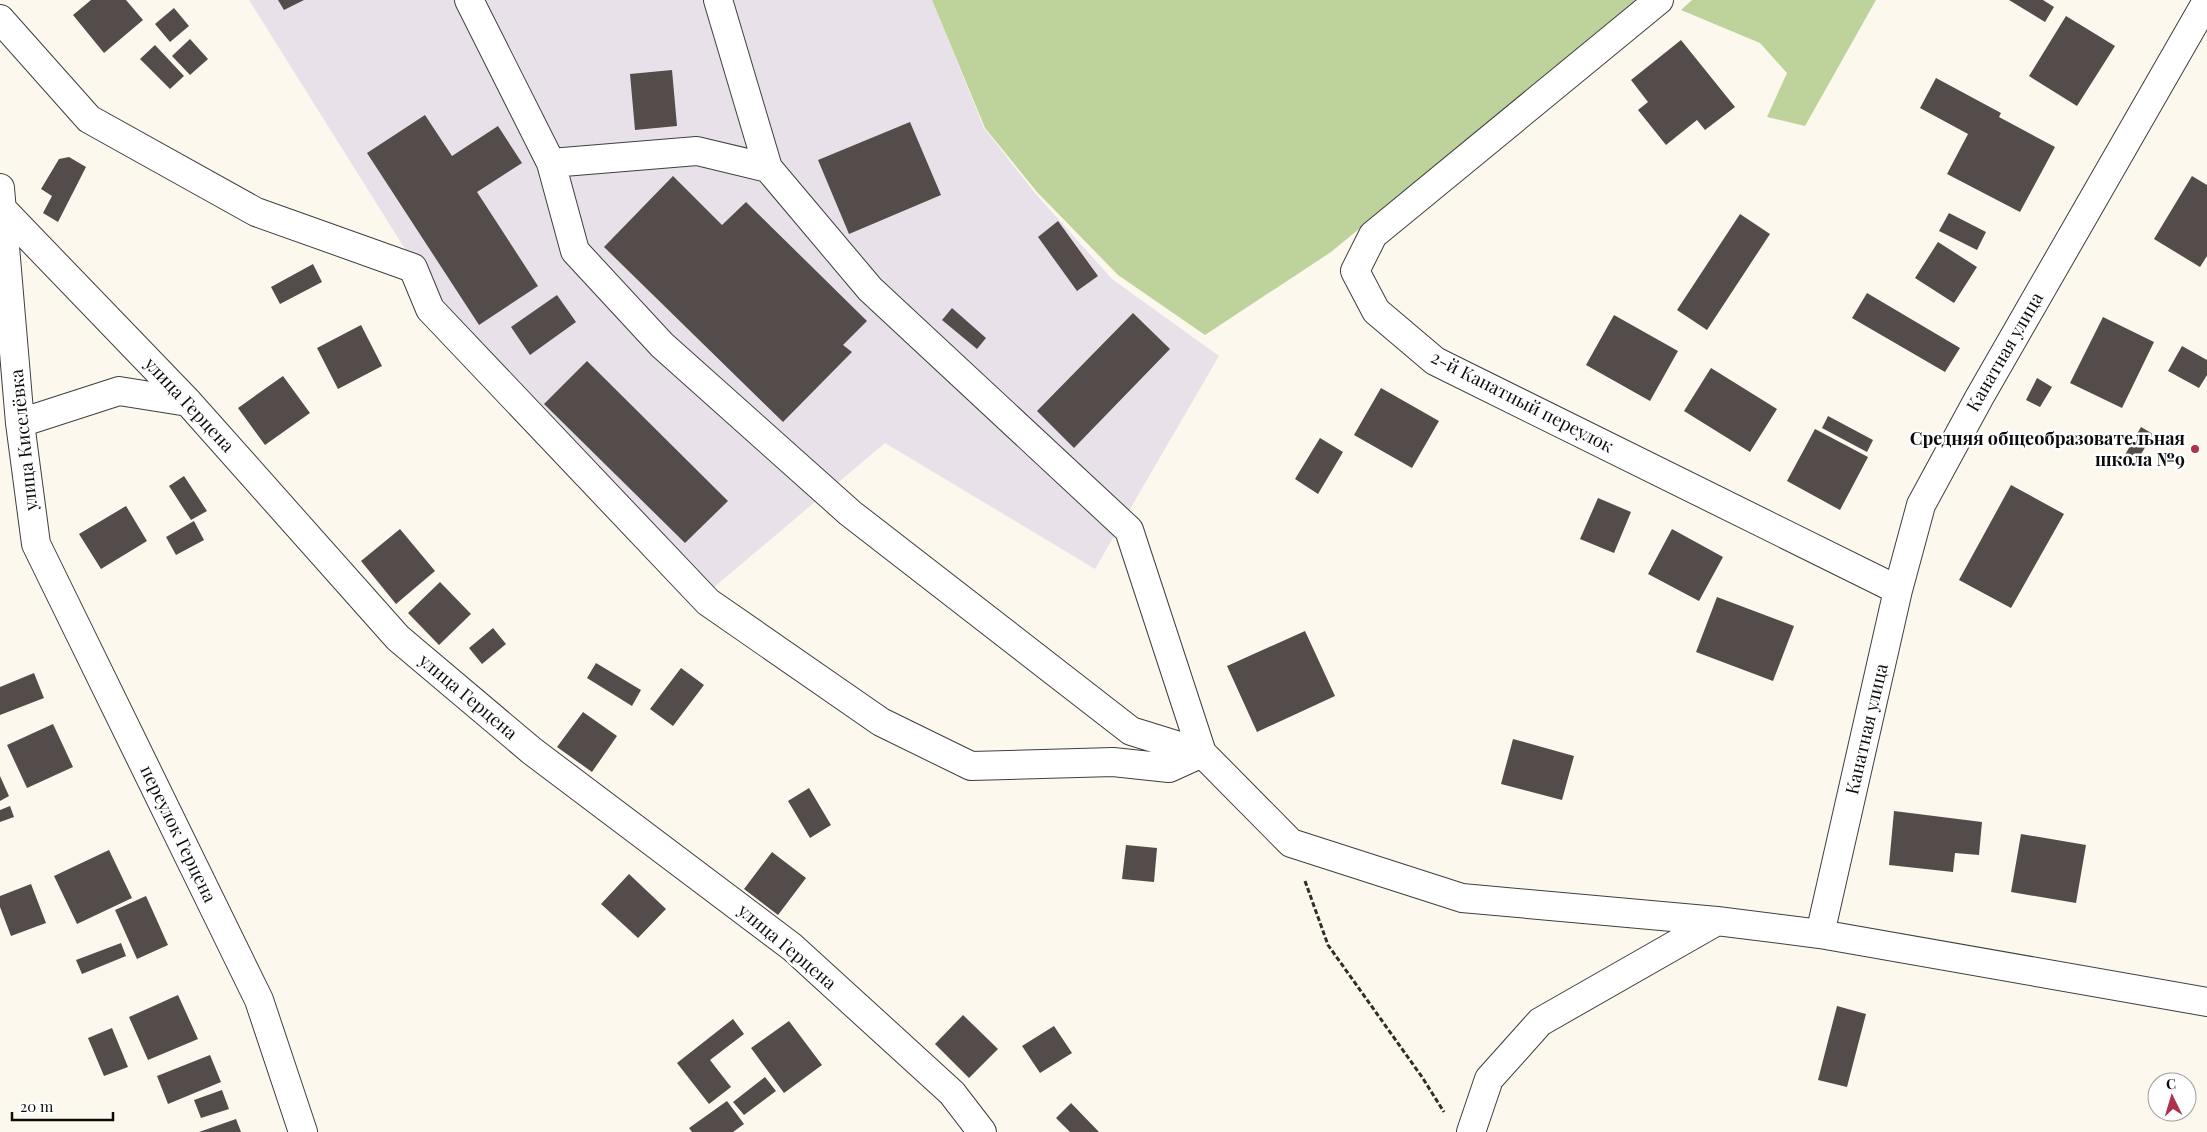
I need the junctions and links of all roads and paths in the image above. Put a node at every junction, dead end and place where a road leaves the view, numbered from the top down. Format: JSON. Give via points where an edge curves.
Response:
{"nodes":[{"id":1,"x":469,"y":0,"type":"edge"},
{"id":2,"x":718,"y":0,"type":"edge"},
{"id":3,"x":1659,"y":0,"type":"edge"},
{"id":4,"x":2207,"y":1,"type":"edge"},
{"id":5,"x":0,"y":19,"type":"edge"},
{"id":6,"x":551,"y":163,"type":"junction"},
{"id":7,"x":768,"y":168,"type":"junction"},
{"id":8,"x":2,"y":199,"type":"edge"},
{"id":9,"x":188,"y":402,"type":"junction"},
{"id":10,"x":20,"y":423,"type":"junction"},
{"id":11,"x":36,"y":544,"type":"joint"},
{"id":12,"x":1898,"y":590,"type":"junction"},
{"id":13,"x":1202,"y":752,"type":"junction"},
{"id":14,"x":1291,"y":843,"type":"junction"},
{"id":15,"x":1717,"y":921,"type":"junction"},
{"id":16,"x":1820,"y":934,"type":"junction"},
{"id":17,"x":2207,"y":1002,"type":"edge"},
{"id":18,"x":1446,"y":1116,"type":"dead end"},
{"id":19,"x":303,"y":1132,"type":"edge"},
{"id":20,"x":982,"y":1132,"type":"edge"},
{"id":21,"x":1471,"y":1132,"type":"edge"}],
"edges":[{"from":1,"to":6,"type":"street"},
{"from":2,"to":7,"type":"street"},
{"from":3,"to":12,"type":"street","name":"2-й Канатный переулок","via":[[1373,234],[1355,271],[1376,311],[1435,361]]},
{"from":4,"to":12,"type":"street","name":"Канатная улица","via":[[1921,505]]},
{"from":5,"to":13,"type":"street","via":[[89,119],[256,212],[413,268],[430,308],[708,602],[881,722],[971,766],[1113,762],[1169,768]]},
{"from":6,"to":7,"type":"street","via":[[696,151]]},
{"from":6,"to":13,"type":"street","via":[[575,251],[662,345],[850,513],[1131,730]]},
{"from":7,"to":13,"type":"street","via":[[870,289],[1129,530]]},
{"from":8,"to":9,"type":"street","name":"улица Герцена"},
{"from":8,"to":10,"type":"street","name":"улица Киселёвка"},
{"from":9,"to":10,"type":"street","via":[[119,391]]},
{"from":9,"to":20,"type":"street","name":"улица Герцена","via":[[398,638],[532,751],[792,947],[952,1093]]},
{"from":10,"to":11,"type":"street","name":"улица Киселёвка"},
{"from":11,"to":19,"type":"street","name":"переулок Герцена","via":[[259,1000]]},
{"from":12,"to":16,"type":"street","name":"Канатная улица"},
{"from":13,"to":14,"type":"street"},
{"from":14,"to":15,"type":"street","via":[[1462,898]]},
{"from":14,"to":18,"type":"path","via":[[1328,944]]},
{"from":15,"to":16,"type":"street"},
{"from":15,"to":21,"type":"street","via":[[1540,1022],[1489,1079]]},
{"from":16,"to":17,"type":"street"}]}
